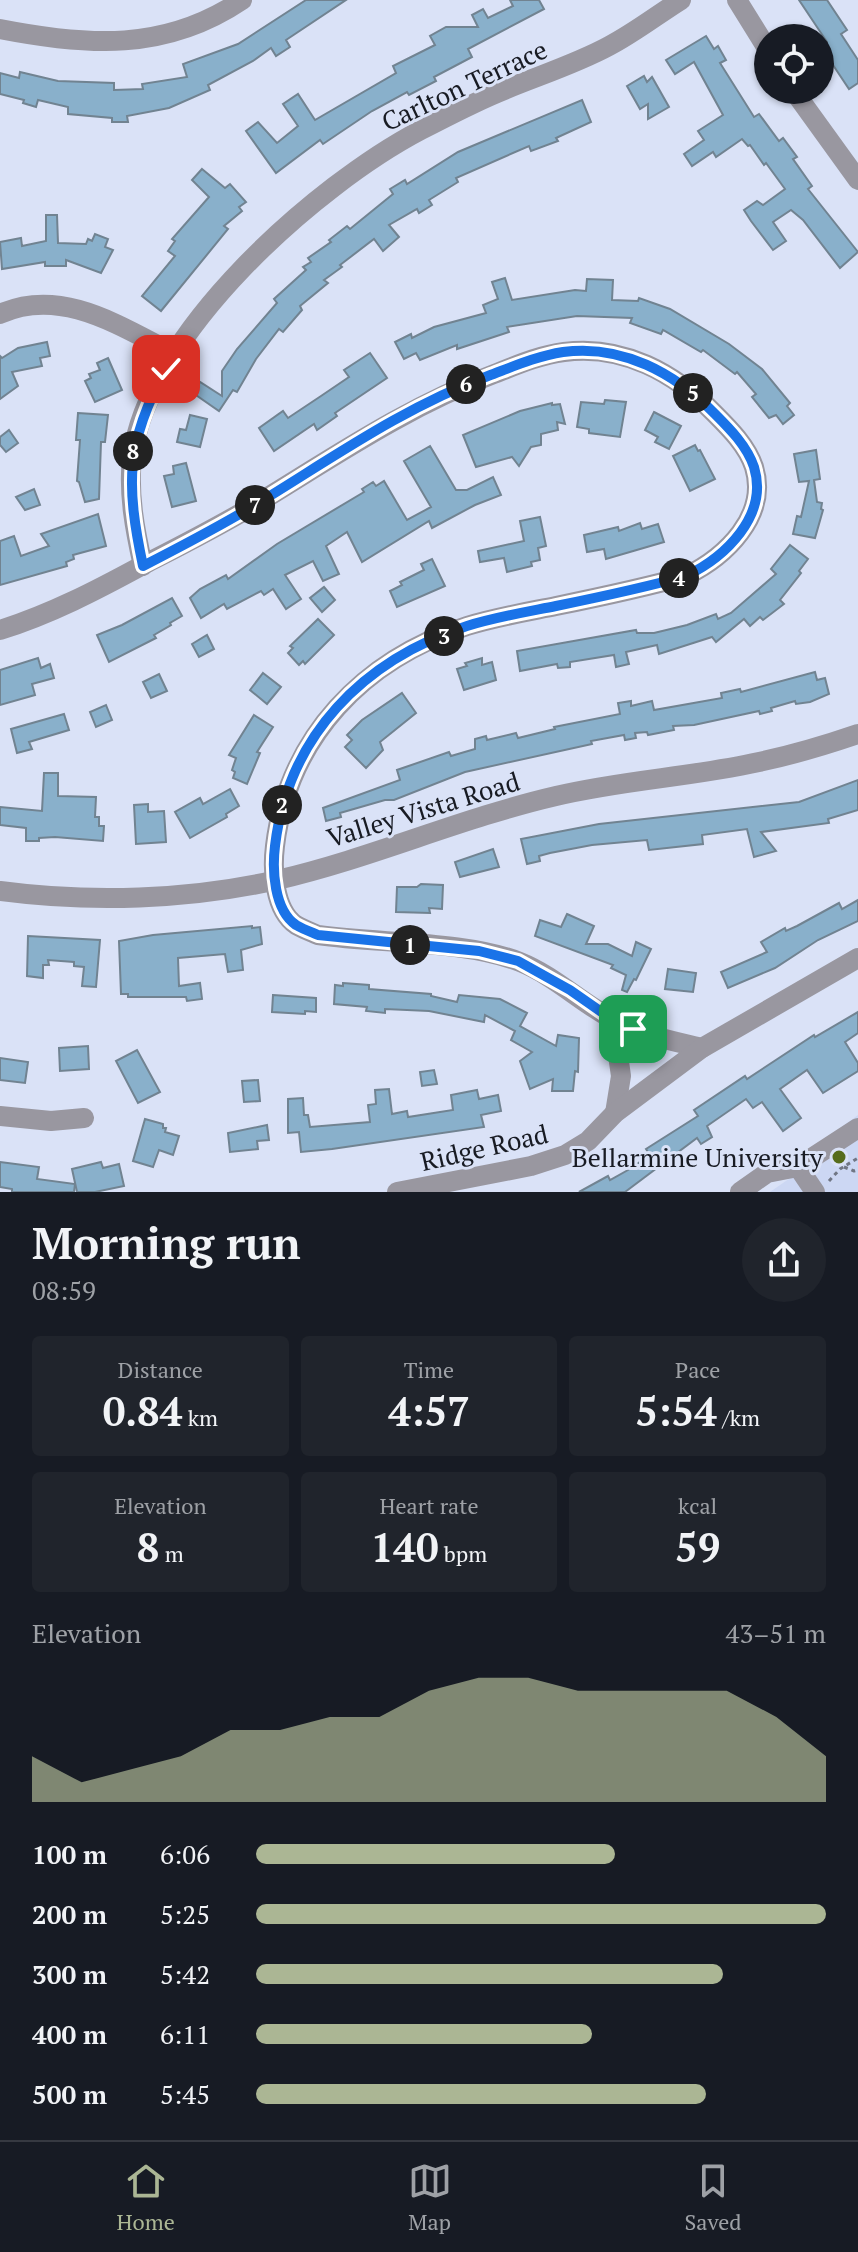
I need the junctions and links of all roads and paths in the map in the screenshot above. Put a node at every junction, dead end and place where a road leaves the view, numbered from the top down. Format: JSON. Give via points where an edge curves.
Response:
{"nodes":[{"id":1,"x":242,"y":0,"type":"edge"},
{"id":2,"x":681,"y":0,"type":"edge"},
{"id":3,"x":737,"y":0,"type":"edge"},
{"id":4,"x":754,"y":27,"type":"edge"},
{"id":5,"x":0,"y":29,"type":"edge"},
{"id":6,"x":803,"y":104,"type":"edge"},
{"id":7,"x":858,"y":180,"type":"edge"},
{"id":8,"x":0,"y":314,"type":"edge"},
{"id":9,"x":175,"y":354,"type":"junction"},
{"id":10,"x":143,"y":566,"type":"junction"},
{"id":11,"x":0,"y":630,"type":"edge"},
{"id":12,"x":858,"y":734,"type":"edge"},
{"id":13,"x":276,"y":880,"type":"junction"},
{"id":14,"x":0,"y":891,"type":"edge"},
{"id":15,"x":858,"y":958,"type":"edge"},
{"id":16,"x":613,"y":1020,"type":"junction"},
{"id":17,"x":702,"y":1048,"type":"junction"},
{"id":18,"x":615,"y":1113,"type":"junction"},
{"id":19,"x":0,"y":1116,"type":"edge"},
{"id":20,"x":84,"y":1118,"type":"dead end"},
{"id":21,"x":858,"y":1128,"type":"edge"},
{"id":22,"x":858,"y":1158,"type":"edge"},
{"id":23,"x":798,"y":1167,"type":"junction"},
{"id":24,"x":844,"y":1167,"type":"junction"},
{"id":25,"x":858,"y":1170,"type":"edge"},
{"id":26,"x":822,"y":1186,"type":"edge"},
{"id":27,"x":397,"y":1192,"type":"edge"},
{"id":28,"x":740,"y":1192,"type":"edge"}],
"edges":[{"from":1,"to":5,"type":"street","via":[[188,28],[140,40],[83,42]]},
{"from":2,"to":9,"type":"street","name":"Carlton Terrace","via":[[611,45],[469,106],[357,169],[299,212],[254,255]]},
{"from":3,"to":4,"type":"street"},
{"from":6,"to":7,"type":"street"},
{"from":8,"to":9,"type":"street","via":[[40,305],[93,312]]},
{"from":9,"to":10,"type":"street","name":"Carlton Terrace","via":[[148,401],[132,456],[131,487]]},
{"from":10,"to":11,"type":"street","via":[[80,599]]},
{"from":10,"to":13,"type":"street","via":[[424,403],[563,352],[604,352],[658,369],[717,415],[753,466],[757,493],[749,520],[704,567],[666,581],[467,626],[419,646],[358,686],[332,712],[292,774],[278,823]]},
{"from":12,"to":13,"type":"street","name":"Valley Vista Road","via":[[760,762],[498,810]]},
{"from":13,"to":14,"type":"street","name":"Valley Vista Road","via":[[136,897]]},
{"from":13,"to":16,"type":"street","via":[[285,914],[318,935],[479,951],[518,961]]},
{"from":15,"to":17,"type":"street","name":"Ridge Road"},
{"from":16,"to":17,"type":"street"},
{"from":16,"to":18,"type":"street","via":[[621,1076]]},
{"from":17,"to":18,"type":"street","name":"Ridge Road"},
{"from":18,"to":27,"type":"street","name":"Ridge Road","via":[[588,1141],[565,1155],[516,1170]]},
{"from":19,"to":20,"type":"street"},
{"from":21,"to":23,"type":"street"},
{"from":22,"to":24,"type":"path"},
{"from":23,"to":26,"type":"street"},
{"from":23,"to":28,"type":"street","via":[[767,1173]]},
{"from":24,"to":25,"type":"path"},
{"from":24,"to":26,"type":"path"}]}
